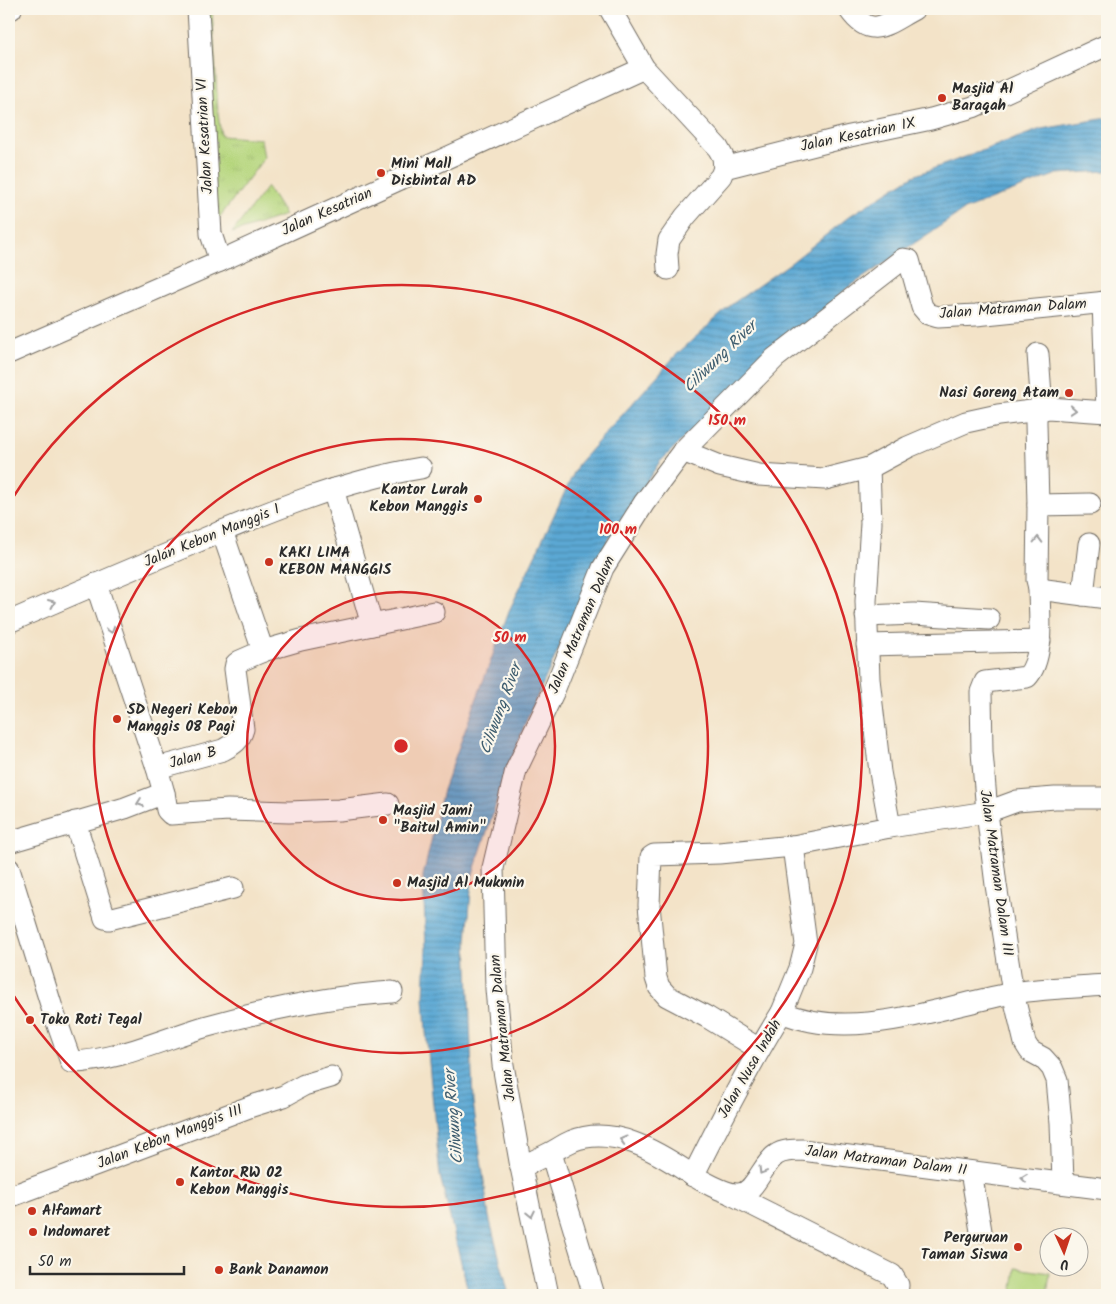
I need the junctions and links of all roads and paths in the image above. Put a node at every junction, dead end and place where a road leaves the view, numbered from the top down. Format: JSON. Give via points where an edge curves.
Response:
{"nodes":[{"id":1,"x":198,"y":9,"type":"edge"},
{"id":2,"x":610,"y":9,"type":"edge"},
{"id":3,"x":849,"y":9,"type":"edge"},
{"id":4,"x":914,"y":9,"type":"edge"},
{"id":5,"x":1107,"y":45,"type":"edge"},
{"id":6,"x":644,"y":68,"type":"junction"},
{"id":7,"x":724,"y":168,"type":"junction"},
{"id":8,"x":220,"y":262,"type":"junction"},
{"id":9,"x":668,"y":269,"type":"dead end"},
{"id":10,"x":1105,"y":302,"type":"edge"},
{"id":11,"x":9,"y":353,"type":"edge"},
{"id":12,"x":1038,"y":354,"type":"dead end"},
{"id":13,"x":1041,"y":410,"type":"junction"},
{"id":14,"x":1107,"y":412,"type":"edge"},
{"id":15,"x":683,"y":450,"type":"junction"},
{"id":16,"x":421,"y":468,"type":"dead end"},
{"id":17,"x":869,"y":468,"type":"junction"},
{"id":18,"x":334,"y":489,"type":"junction"},
{"id":19,"x":1090,"y":504,"type":"dead end"},
{"id":20,"x":1038,"y":506,"type":"junction"},
{"id":21,"x":222,"y":531,"type":"junction"},
{"id":22,"x":1089,"y":544,"type":"dead end"},
{"id":23,"x":96,"y":584,"type":"junction"},
{"id":24,"x":1039,"y":588,"type":"junction"},
{"id":25,"x":1083,"y":595,"type":"junction"},
{"id":26,"x":1107,"y":598,"type":"edge"},
{"id":27,"x":434,"y":612,"type":"dead end"},
{"id":28,"x":866,"y":616,"type":"junction"},
{"id":29,"x":989,"y":619,"type":"dead end"},
{"id":30,"x":9,"y":622,"type":"edge"},
{"id":31,"x":372,"y":626,"type":"junction"},
{"id":32,"x":1040,"y":642,"type":"junction"},
{"id":33,"x":867,"y":645,"type":"junction"},
{"id":34,"x":263,"y":651,"type":"junction"},
{"id":35,"x":157,"y":768,"type":"junction"},
{"id":36,"x":164,"y":793,"type":"junction"},
{"id":37,"x":1107,"y":798,"type":"edge"},
{"id":38,"x":388,"y":804,"type":"dead end"},
{"id":39,"x":987,"y":812,"type":"junction"},
{"id":40,"x":75,"y":822,"type":"junction"},
{"id":41,"x":890,"y":827,"type":"junction"},
{"id":42,"x":9,"y":842,"type":"edge"},
{"id":43,"x":792,"y":846,"type":"junction"},
{"id":44,"x":9,"y":869,"type":"edge"},
{"id":45,"x":234,"y":888,"type":"dead end"},
{"id":46,"x":1107,"y":985,"type":"edge"},
{"id":47,"x":392,"y":992,"type":"dead end"},
{"id":48,"x":1013,"y":993,"type":"junction"},
{"id":49,"x":782,"y":1012,"type":"junction"},
{"id":50,"x":759,"y":1048,"type":"junction"},
{"id":51,"x":331,"y":1077,"type":"dead end"},
{"id":52,"x":551,"y":1153,"type":"junction"},
{"id":53,"x":521,"y":1166,"type":"junction"},
{"id":54,"x":971,"y":1172,"type":"junction"},
{"id":55,"x":693,"y":1176,"type":"junction"},
{"id":56,"x":1063,"y":1183,"type":"junction"},
{"id":57,"x":1107,"y":1189,"type":"edge"},
{"id":58,"x":731,"y":1194,"type":"junction"},
{"id":59,"x":9,"y":1197,"type":"edge"},
{"id":60,"x":981,"y":1231,"type":"dead end"},
{"id":61,"x":548,"y":1295,"type":"edge"},
{"id":62,"x":594,"y":1295,"type":"edge"},
{"id":63,"x":898,"y":1295,"type":"edge"}],
"edges":[{"from":1,"to":8,"type":"street","name":"Jalan Kesatrian VI","via":[[211,234]]},
{"from":2,"to":6,"type":"street"},
{"from":3,"to":4,"type":"street","via":[[863,25],[872,28]]},
{"from":5,"to":7,"type":"street","name":"Jalan Kesatrian IX","via":[[973,107]]},
{"from":6,"to":7,"type":"street","via":[[718,148]]},
{"from":6,"to":8,"type":"street","name":"Jalan Kesatrian"},
{"from":7,"to":9,"type":"street","via":[[721,176],[675,230],[668,247]]},
{"from":8,"to":11,"type":"street","name":"Jalan Kesatrian"},
{"from":10,"to":14,"type":"street"},
{"from":10,"to":15,"type":"street","name":"Jalan Matraman Dalam","via":[[938,317],[928,314],[922,307],[909,260],[903,259],[775,358]]},
{"from":12,"to":13,"type":"street","name":"Jalan Matraman Dalam III"},
{"from":13,"to":14,"type":"street","one_way":true},
{"from":13,"to":17,"type":"street","via":[[966,422]]},
{"from":13,"to":20,"type":"street","name":"Jalan Matraman Dalam III","via":[[1036,416]]},
{"from":15,"to":17,"type":"street","via":[[720,466],[759,475],[825,478]]},
{"from":15,"to":53,"type":"street","name":"Jalan Matraman Dalam","via":[[644,503],[603,568],[552,693],[516,770],[493,868],[496,989],[503,1065]]},
{"from":16,"to":18,"type":"street","name":"Jalan Kebon Manggis I"},
{"from":17,"to":28,"type":"street","via":[[871,523]]},
{"from":18,"to":21,"type":"street","name":"Jalan Kebon Manggis I"},
{"from":18,"to":31,"type":"street"},
{"from":19,"to":20,"type":"street"},
{"from":24,"to":20,"type":"street","name":"Jalan Matraman Dalam III","one_way":true},
{"from":21,"to":23,"type":"street","name":"Jalan Kebon Manggis I"},
{"from":21,"to":34,"type":"street"},
{"from":22,"to":25,"type":"street"},
{"from":30,"to":23,"type":"street","name":"Jalan Kebon Manggis I","one_way":true},
{"from":23,"to":35,"type":"street","one_way":true},
{"from":24,"to":25,"type":"street"},
{"from":24,"to":32,"type":"street","name":"Jalan Matraman Dalam III"},
{"from":25,"to":26,"type":"street"},
{"from":27,"to":31,"type":"street","name":"Jalan B"},
{"from":28,"to":29,"type":"street","via":[[914,614]]},
{"from":28,"to":33,"type":"street"},
{"from":31,"to":34,"type":"street","name":"Jalan B"},
{"from":32,"to":33,"type":"street"},
{"from":32,"to":39,"type":"street","name":"Jalan Matraman Dalam III","via":[[1034,667],[1027,677],[985,682],[982,686],[982,752]]},
{"from":33,"to":41,"type":"street","via":[[880,772]]},
{"from":34,"to":35,"type":"street","name":"Jalan B","via":[[236,664],[243,729],[240,738],[223,750]]},
{"from":35,"to":36,"type":"street"},
{"from":36,"to":38,"type":"street","via":[[167,810],[171,814],[228,810],[339,810]]},
{"from":36,"to":40,"type":"street","one_way":true},
{"from":37,"to":39,"type":"street","via":[[1017,801]]},
{"from":39,"to":41,"type":"street"},
{"from":39,"to":48,"type":"street","name":"Jalan Matraman Dalam III"},
{"from":40,"to":42,"type":"street"},
{"from":40,"to":45,"type":"street","via":[[105,918]]},
{"from":41,"to":43,"type":"street"},
{"from":43,"to":49,"type":"street","via":[[806,944]]},
{"from":43,"to":50,"type":"street","via":[[654,855],[650,860],[649,905],[659,987],[666,996]]},
{"from":44,"to":47,"type":"street","via":[[71,1062],[132,1051],[257,1014],[355,994]]},
{"from":46,"to":48,"type":"street","name":"Jalan Nusa Indah"},
{"from":48,"to":49,"type":"street","name":"Jalan Nusa Indah","via":[[859,1024],[822,1023]]},
{"from":48,"to":56,"type":"street","name":"Jalan Matraman Dalam III","via":[[1024,1044],[1048,1063],[1058,1080]]},
{"from":49,"to":50,"type":"street","name":"Jalan Nusa Indah"},
{"from":50,"to":55,"type":"street","name":"Jalan Nusa Indah"},
{"from":51,"to":59,"type":"street","name":"Jalan Kebon Manggis III"},
{"from":52,"to":53,"type":"street"},
{"from":55,"to":52,"type":"street","one_way":true,"via":[[670,1160],[624,1139],[597,1135],[573,1141]]},
{"from":52,"to":62,"type":"street"},
{"from":53,"to":61,"type":"street","name":"Jalan Matraman Dalam","one_way":true},
{"from":56,"to":54,"type":"street","name":"Jalan Matraman Dalam II","one_way":true},
{"from":54,"to":58,"type":"street","name":"Jalan Matraman Dalam II","one_way":true,"via":[[802,1150],[785,1151],[767,1162],[748,1191]]},
{"from":54,"to":60,"type":"street"},
{"from":55,"to":58,"type":"street"},
{"from":56,"to":57,"type":"street","name":"Jalan Matraman Dalam II"},
{"from":58,"to":63,"type":"street","via":[[892,1275],[898,1285]]}]}
